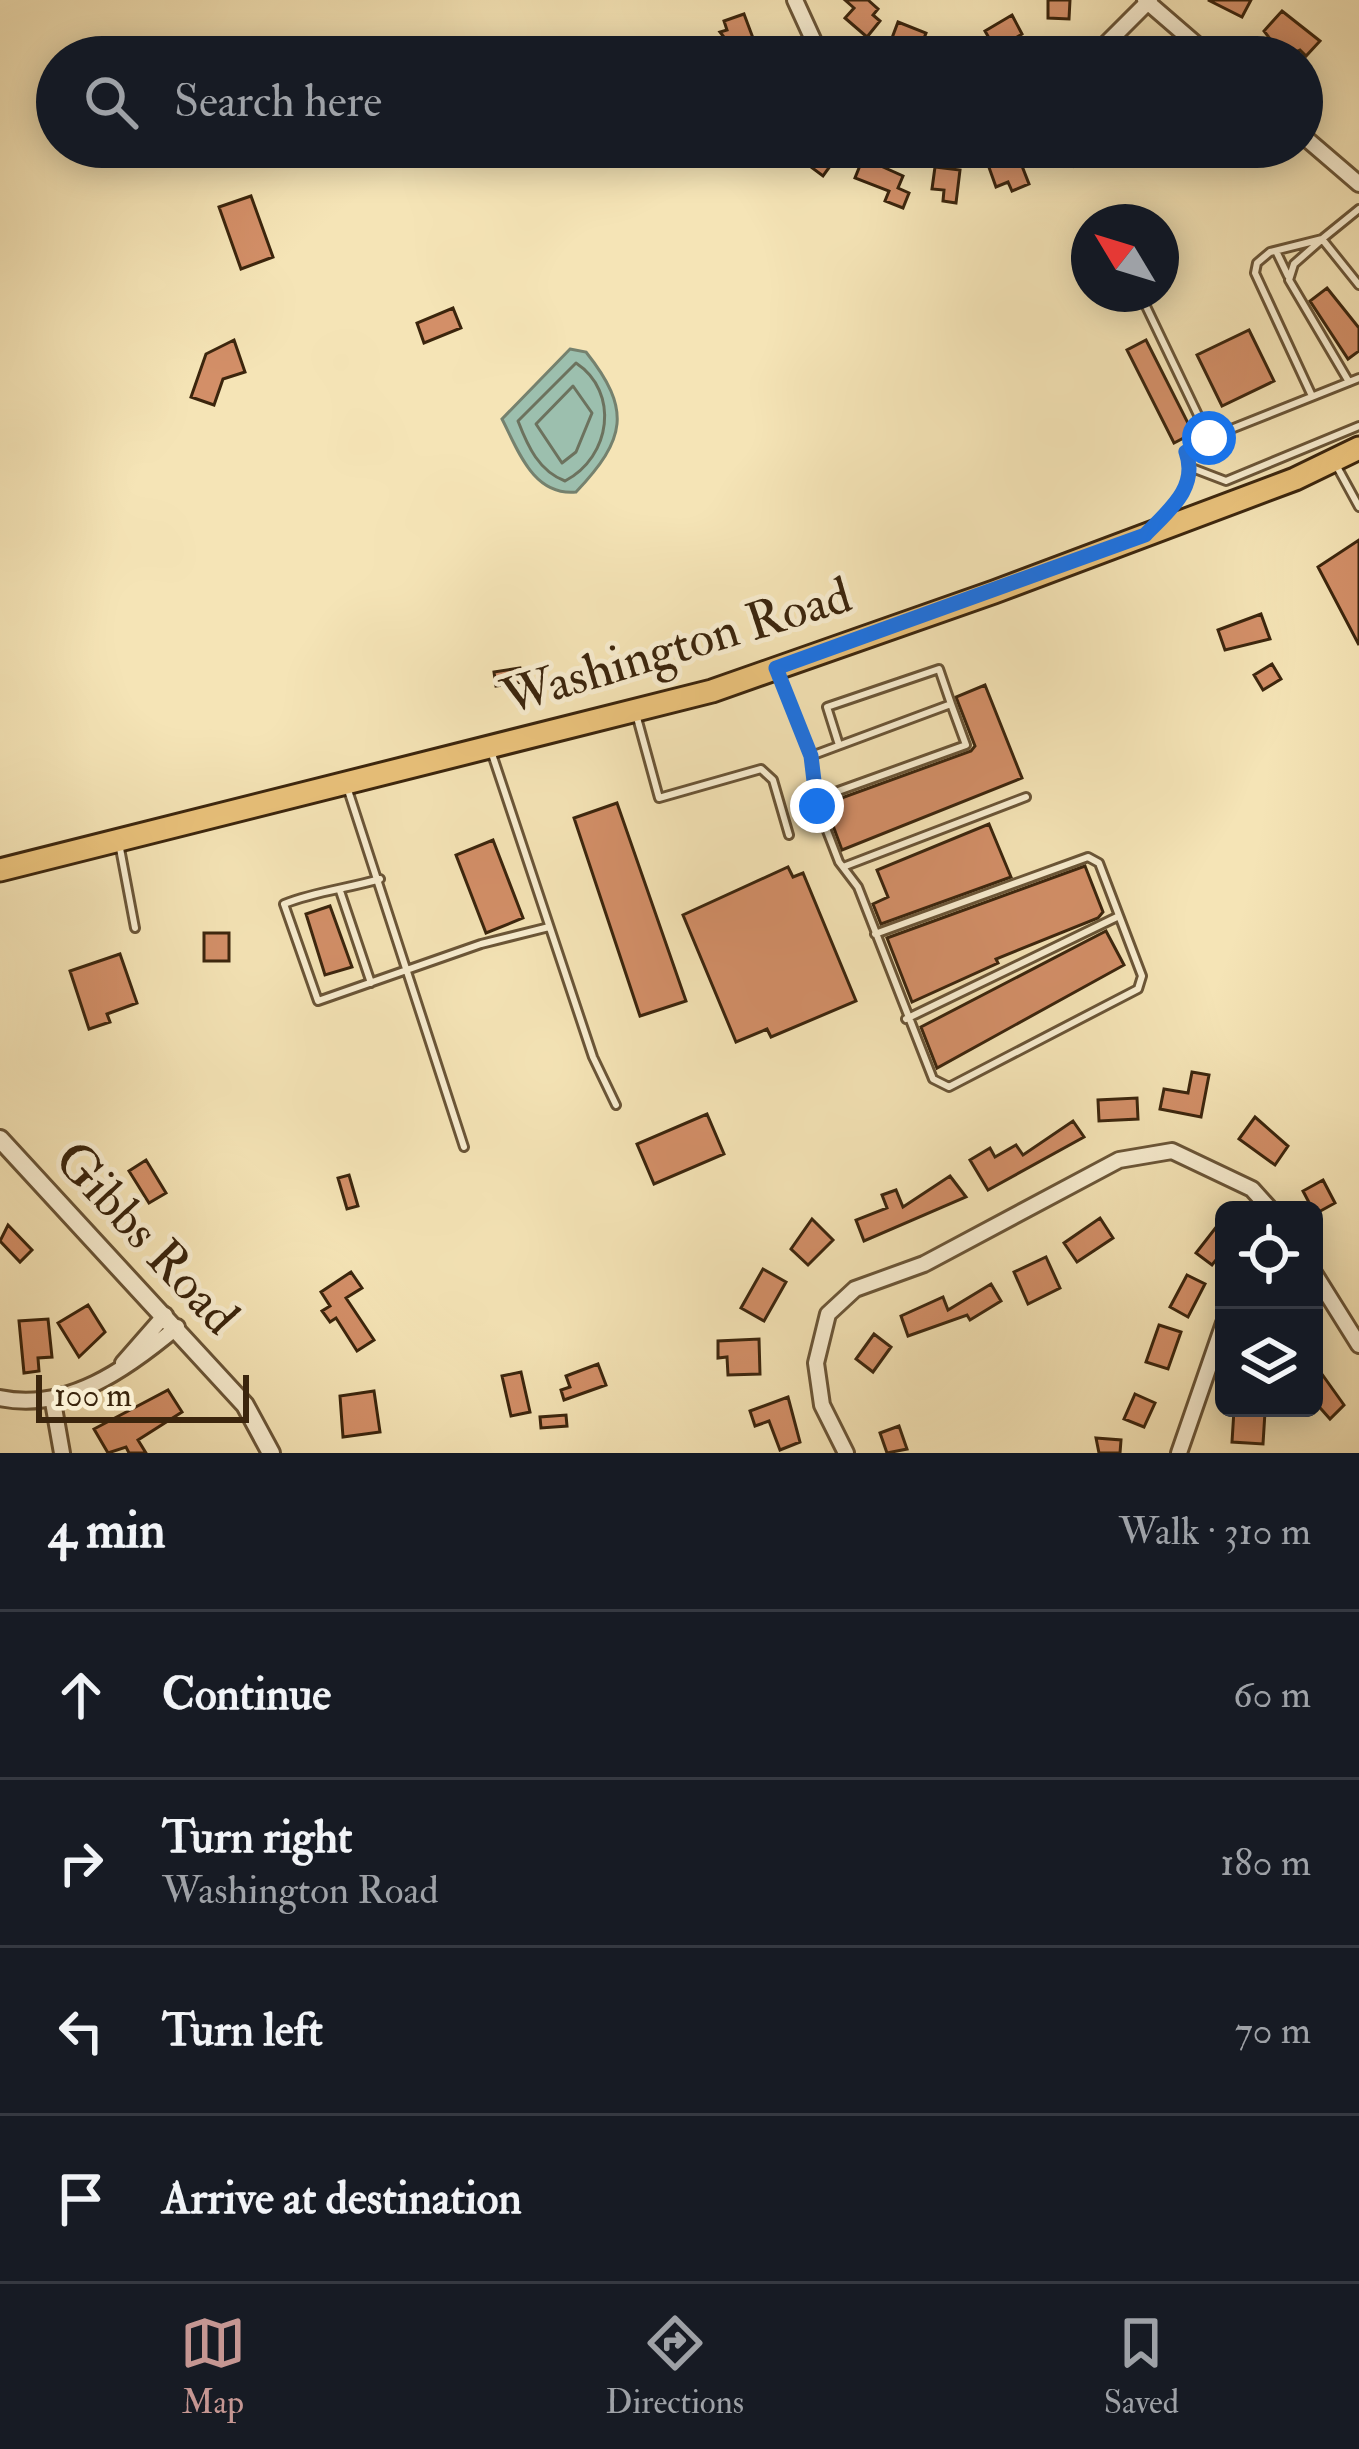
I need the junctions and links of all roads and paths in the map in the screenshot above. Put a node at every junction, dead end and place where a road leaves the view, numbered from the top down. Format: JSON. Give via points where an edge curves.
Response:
{"nodes":[{"id":1,"x":795,"y":0,"type":"edge"},
{"id":2,"x":1148,"y":1,"type":"edge"},
{"id":3,"x":811,"y":36,"type":"edge"},
{"id":4,"x":1114,"y":36,"type":"edge"},
{"id":5,"x":1187,"y":36,"type":"edge"},
{"id":6,"x":1323,"y":153,"type":"edge"},
{"id":7,"x":1359,"y":184,"type":"edge"},
{"id":8,"x":1359,"y":209,"type":"edge"},
{"id":9,"x":1322,"y":239,"type":"junction"},
{"id":10,"x":1276,"y":251,"type":"junction"},
{"id":11,"x":1289,"y":280,"type":"junction"},
{"id":12,"x":1359,"y":285,"type":"edge"},
{"id":13,"x":1149,"y":312,"type":"edge"},
{"id":14,"x":1359,"y":378,"type":"edge"},
{"id":15,"x":1349,"y":382,"type":"junction"},
{"id":16,"x":1312,"y":396,"type":"junction"},
{"id":17,"x":1359,"y":426,"type":"edge"},
{"id":18,"x":1209,"y":438,"type":"junction"},
{"id":19,"x":1359,"y":448,"type":"edge"},
{"id":20,"x":1333,"y":460,"type":"junction"},
{"id":21,"x":1192,"y":468,"type":"junction"},
{"id":22,"x":1359,"y":507,"type":"edge"},
{"id":23,"x":1145,"y":535,"type":"junction"},
{"id":24,"x":776,"y":668,"type":"junction"},
{"id":25,"x":951,"y":704,"type":"junction"},
{"id":26,"x":635,"y":710,"type":"junction"},
{"id":27,"x":839,"y":745,"type":"junction"},
{"id":28,"x":490,"y":747,"type":"junction"},
{"id":29,"x":811,"y":756,"type":"junction"},
{"id":30,"x":346,"y":784,"type":"junction"},
{"id":31,"x":1026,"y":797,"type":"dead end"},
{"id":32,"x":816,"y":799,"type":"junction"},
{"id":33,"x":789,"y":835,"type":"dead end"},
{"id":34,"x":119,"y":841,"type":"junction"},
{"id":35,"x":843,"y":867,"type":"junction"},
{"id":36,"x":0,"y":870,"type":"edge"},
{"id":37,"x":380,"y":879,"type":"junction"},
{"id":38,"x":340,"y":891,"type":"junction"},
{"id":39,"x":1119,"y":916,"type":"junction"},
{"id":40,"x":549,"y":927,"type":"junction"},
{"id":41,"x":135,"y":928,"type":"dead end"},
{"id":42,"x":875,"y":934,"type":"junction"},
{"id":43,"x":410,"y":970,"type":"junction"},
{"id":44,"x":371,"y":983,"type":"junction"},
{"id":45,"x":905,"y":1019,"type":"junction"},
{"id":46,"x":616,"y":1105,"type":"dead end"},
{"id":47,"x":0,"y":1139,"type":"edge"},
{"id":48,"x":464,"y":1147,"type":"dead end"},
{"id":49,"x":1262,"y":1201,"type":"edge"},
{"id":50,"x":1323,"y":1287,"type":"edge"},
{"id":51,"x":171,"y":1321,"type":"junction"},
{"id":52,"x":1359,"y":1345,"type":"edge"},
{"id":53,"x":1215,"y":1349,"type":"edge"},
{"id":54,"x":0,"y":1399,"type":"edge"},
{"id":55,"x":52,"y":1402,"type":"junction"},
{"id":56,"x":62,"y":1453,"type":"edge"},
{"id":57,"x":271,"y":1453,"type":"edge"},
{"id":58,"x":846,"y":1453,"type":"edge"},
{"id":59,"x":1179,"y":1453,"type":"edge"}],
"edges":[{"from":1,"to":3,"type":"street"},
{"from":2,"to":4,"type":"street"},
{"from":2,"to":5,"type":"street"},
{"from":6,"to":7,"type":"street"},
{"from":8,"to":9,"type":"lane"},
{"from":9,"to":10,"type":"lane"},
{"from":9,"to":11,"type":"lane"},
{"from":9,"to":12,"type":"lane"},
{"from":10,"to":11,"type":"lane"},
{"from":10,"to":16,"type":"lane","via":[[1263,256],[1256,273]]},
{"from":11,"to":15,"type":"lane"},
{"from":13,"to":18,"type":"lane"},
{"from":14,"to":15,"type":"lane"},
{"from":15,"to":16,"type":"lane"},
{"from":16,"to":18,"type":"lane"},
{"from":17,"to":21,"type":"lane","via":[[1226,481]]},
{"from":18,"to":21,"type":"lane","via":[[1186,452]]},
{"from":19,"to":20,"type":"main road","name":"Washington Road"},
{"from":20,"to":22,"type":"lane"},
{"from":20,"to":23,"type":"main road","name":"Washington Road"},
{"from":21,"to":23,"type":"lane","via":[[1183,494]]},
{"from":23,"to":24,"type":"main road","name":"Washington Road"},
{"from":24,"to":26,"type":"main road","name":"Washington Road"},
{"from":24,"to":29,"type":"lane"},
{"from":25,"to":27,"type":"lane"},
{"from":25,"to":27,"type":"lane","via":[[939,669],[827,707]]},
{"from":25,"to":32,"type":"lane","via":[[966,745]]},
{"from":26,"to":28,"type":"main road","name":"Washington Road"},
{"from":26,"to":33,"type":"lane","via":[[659,798],[761,769],[773,779]]},
{"from":27,"to":29,"type":"lane"},
{"from":28,"to":30,"type":"main road","name":"Washington Road"},
{"from":28,"to":40,"type":"lane"},
{"from":29,"to":32,"type":"lane"},
{"from":30,"to":34,"type":"main road","name":"Washington Road"},
{"from":30,"to":37,"type":"lane"},
{"from":31,"to":35,"type":"lane"},
{"from":32,"to":35,"type":"lane"},
{"from":34,"to":36,"type":"main road","name":"Washington Road"},
{"from":34,"to":41,"type":"lane"},
{"from":35,"to":42,"type":"lane"},
{"from":37,"to":38,"type":"lane"},
{"from":37,"to":43,"type":"lane"},
{"from":38,"to":44,"type":"lane"},
{"from":38,"to":44,"type":"lane","via":[[321,889],[284,904],[318,1001]]},
{"from":39,"to":42,"type":"lane","via":[[1099,863],[1088,857]]},
{"from":39,"to":45,"type":"lane"},
{"from":39,"to":45,"type":"lane","via":[[1142,976],[1138,988],[949,1087],[932,1079]]},
{"from":40,"to":43,"type":"lane"},
{"from":40,"to":46,"type":"lane"},
{"from":42,"to":45,"type":"lane"},
{"from":43,"to":44,"type":"lane"},
{"from":43,"to":48,"type":"lane"},
{"from":47,"to":51,"type":"street","name":"Gibbs Road"},
{"from":49,"to":58,"type":"street","via":[[1172,1151],[1119,1160],[924,1264],[855,1289],[828,1314],[816,1364],[822,1405]]},
{"from":50,"to":52,"type":"street"},
{"from":51,"to":55,"type":"street","via":[[146,1353]]},
{"from":51,"to":57,"type":"street","name":"Gibbs Road","via":[[245,1405]]},
{"from":53,"to":59,"type":"street"},
{"from":54,"to":55,"type":"street"},
{"from":55,"to":56,"type":"street"}]}
